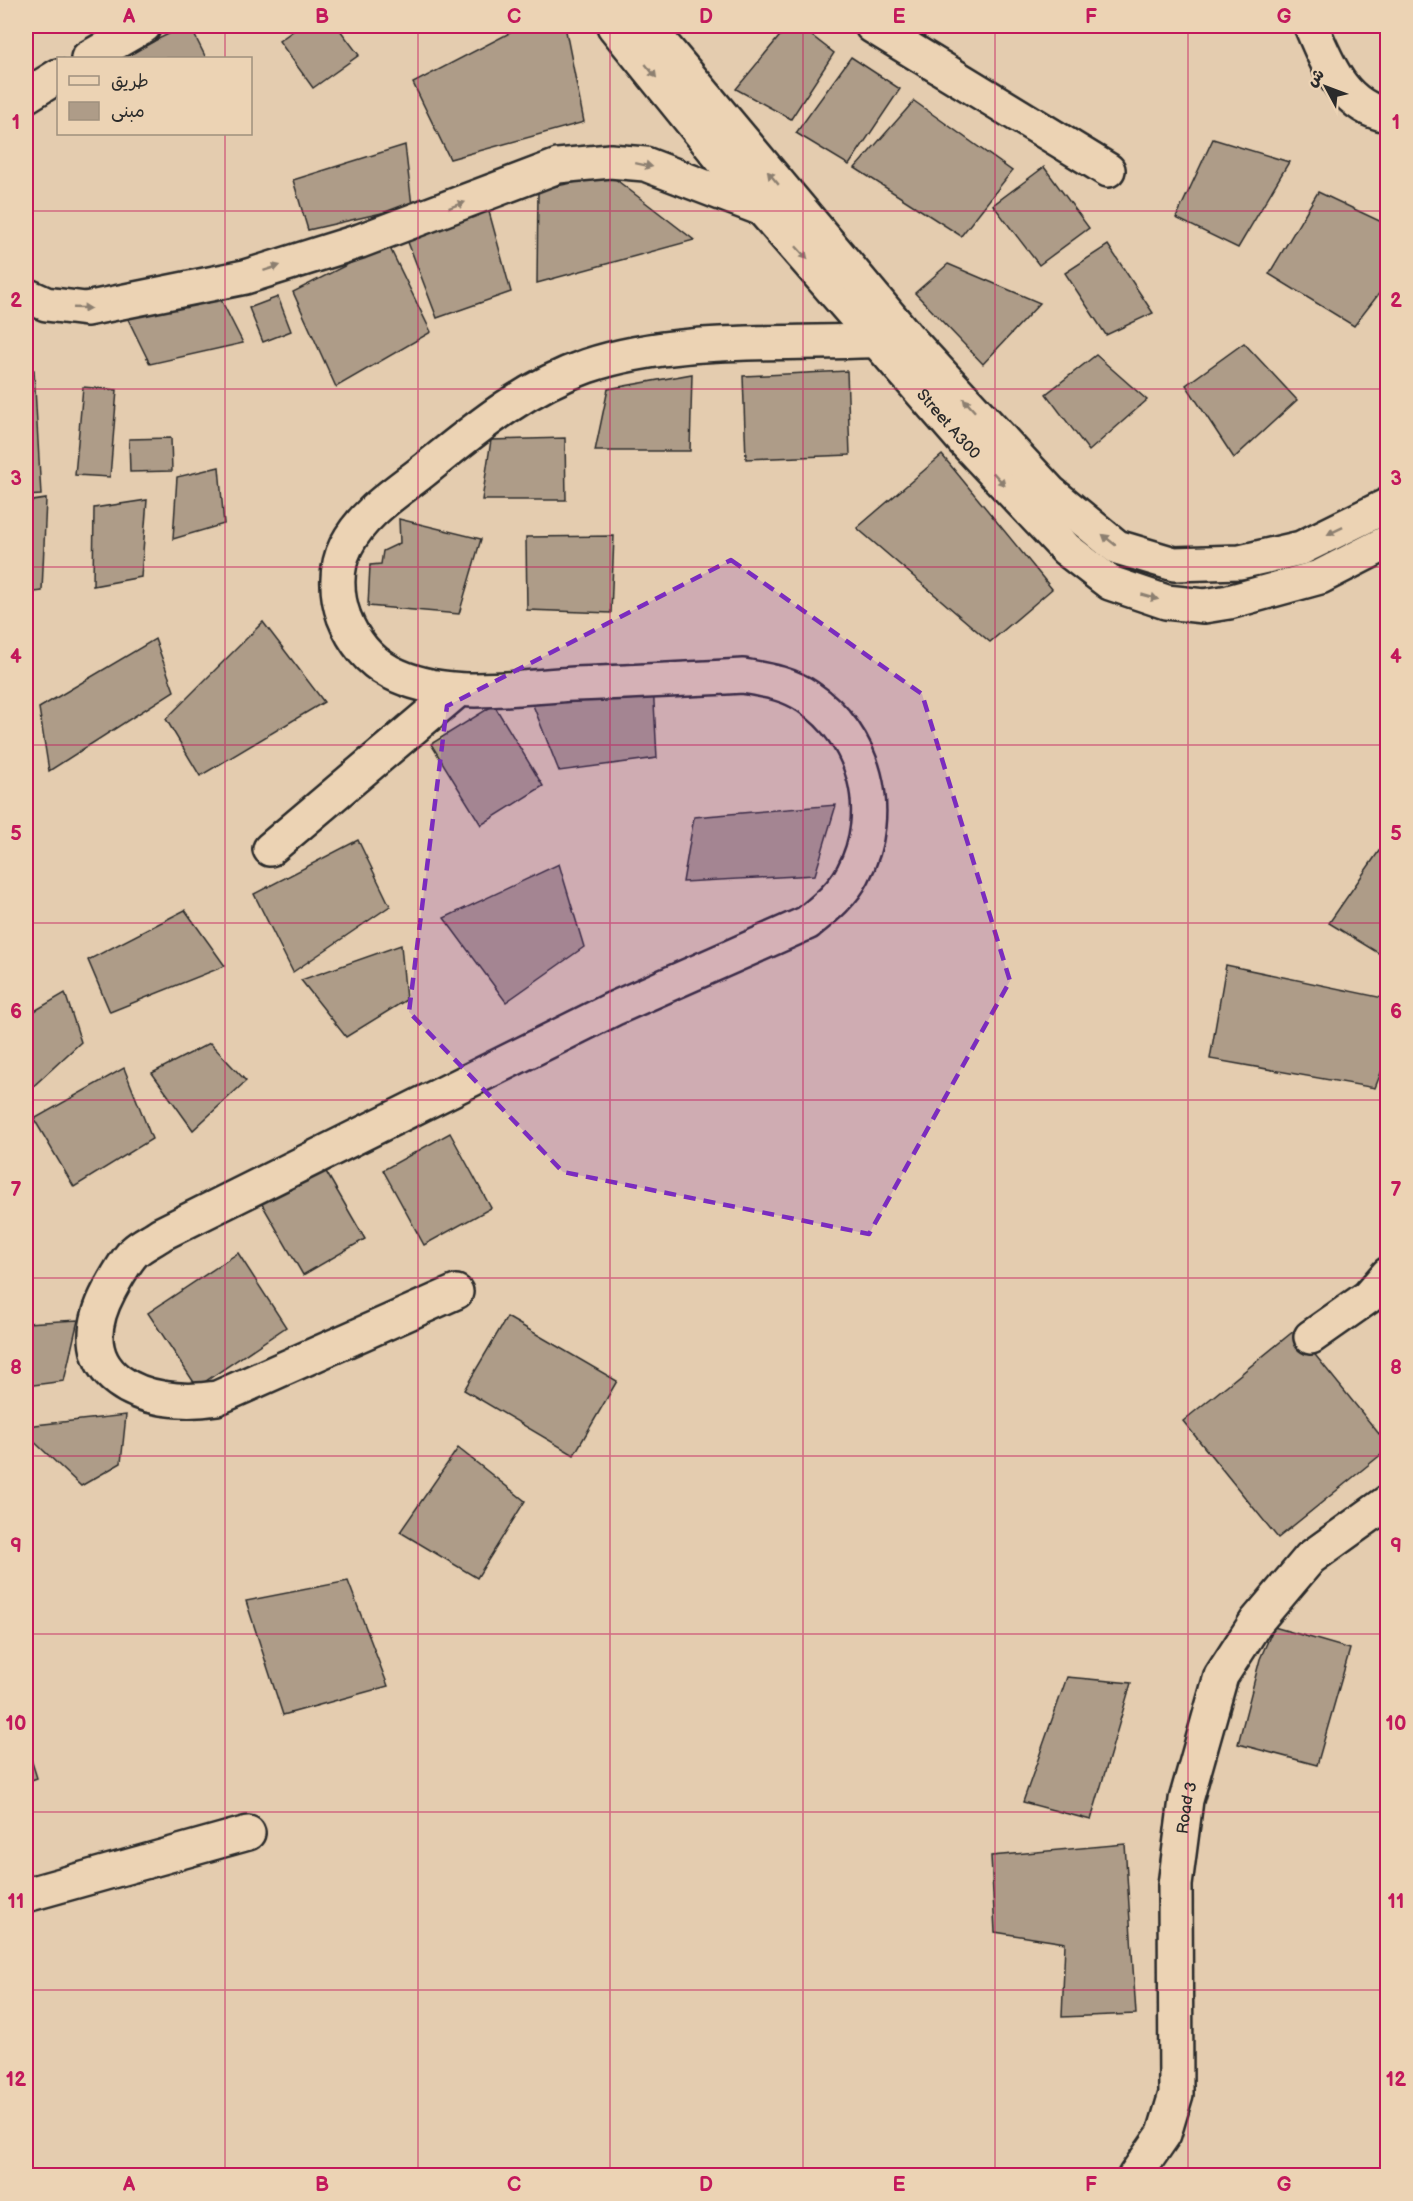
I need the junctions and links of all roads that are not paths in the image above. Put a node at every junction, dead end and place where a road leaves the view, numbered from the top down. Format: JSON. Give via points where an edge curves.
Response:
{"nodes":[{"id":1,"x":144,"y":26,"type":"edge"},
{"id":2,"x":614,"y":26,"type":"edge"},
{"id":3,"x":647,"y":26,"type":"edge"},
{"id":4,"x":872,"y":26,"type":"edge"},
{"id":5,"x":1311,"y":26,"type":"edge"},
{"id":6,"x":90,"y":57,"type":"edge"},
{"id":7,"x":47,"y":75,"type":"edge"},
{"id":8,"x":26,"y":96,"type":"edge"},
{"id":9,"x":1388,"y":115,"type":"edge"},
{"id":10,"x":1108,"y":170,"type":"dead end"},
{"id":11,"x":763,"y":210,"type":"junction"},
{"id":12,"x":815,"y":228,"type":"junction"},
{"id":13,"x":26,"y":295,"type":"edge"},
{"id":14,"x":894,"y":339,"type":"junction"},
{"id":15,"x":1384,"y":514,"type":"edge"},
{"id":16,"x":1388,"y":542,"type":"edge"},
{"id":17,"x":458,"y":690,"type":"junction"},
{"id":18,"x":270,"y":849,"type":"dead end"},
{"id":19,"x":1388,"y":1274,"type":"edge"},
{"id":20,"x":456,"y":1292,"type":"dead end"},
{"id":21,"x":1311,"y":1337,"type":"dead end"},
{"id":22,"x":1388,"y":1502,"type":"edge"},
{"id":23,"x":248,"y":1833,"type":"dead end"},
{"id":24,"x":26,"y":1895,"type":"edge"},
{"id":25,"x":1135,"y":2175,"type":"edge"}],
"edges":[{"from":1,"to":6,"type":"street"},
{"from":2,"to":11,"type":"street","name":"Street A300","one_way":true},
{"from":12,"to":3,"type":"street","name":"Street A300","one_way":true},
{"from":4,"to":10,"type":"street"},
{"from":5,"to":9,"type":"street","via":[[1333,75],[1352,99]]},
{"from":7,"to":8,"type":"street"},
{"from":11,"to":12,"type":"street"},
{"from":13,"to":11,"type":"street","one_way":true,"via":[[46,304],[86,309],[245,277],[360,241],[558,166],[610,161],[645,164]]},
{"from":11,"to":14,"type":"street","name":"Street A300","one_way":true},
{"from":12,"to":14,"type":"street","name":"Street A300"},
{"from":15,"to":14,"type":"street","name":"Street A300","one_way":true,"via":[[1301,548],[1240,562],[1174,564],[1117,547],[1050,492]]},
{"from":14,"to":16,"type":"street","name":"Street A300","one_way":true,"via":[[964,441],[1066,549],[1110,583],[1134,593],[1166,602],[1204,606],[1229,602],[1320,577]]},
{"from":14,"to":17,"type":"street","via":[[639,352],[587,366],[504,406],[381,504],[360,524],[345,548],[338,577],[340,605],[350,633],[367,656],[391,672]]},
{"from":17,"to":18,"type":"street"},
{"from":17,"to":20,"type":"street","via":[[743,676],[776,682],[807,696],[833,717],[853,744],[865,776],[869,809],[866,843],[853,874],[833,901],[807,923],[613,1009],[161,1234],[135,1251],[116,1276],[97,1321],[96,1348],[102,1365],[118,1382],[141,1394],[159,1400],[217,1398]]},
{"from":19,"to":21,"type":"street","via":[[1368,1297]]},
{"from":22,"to":25,"type":"street","name":"Road 3","via":[[1310,1558],[1256,1622],[1221,1676],[1186,1800],[1175,1885],[1176,2094],[1164,2134]]},
{"from":23,"to":24,"type":"street"}]}
